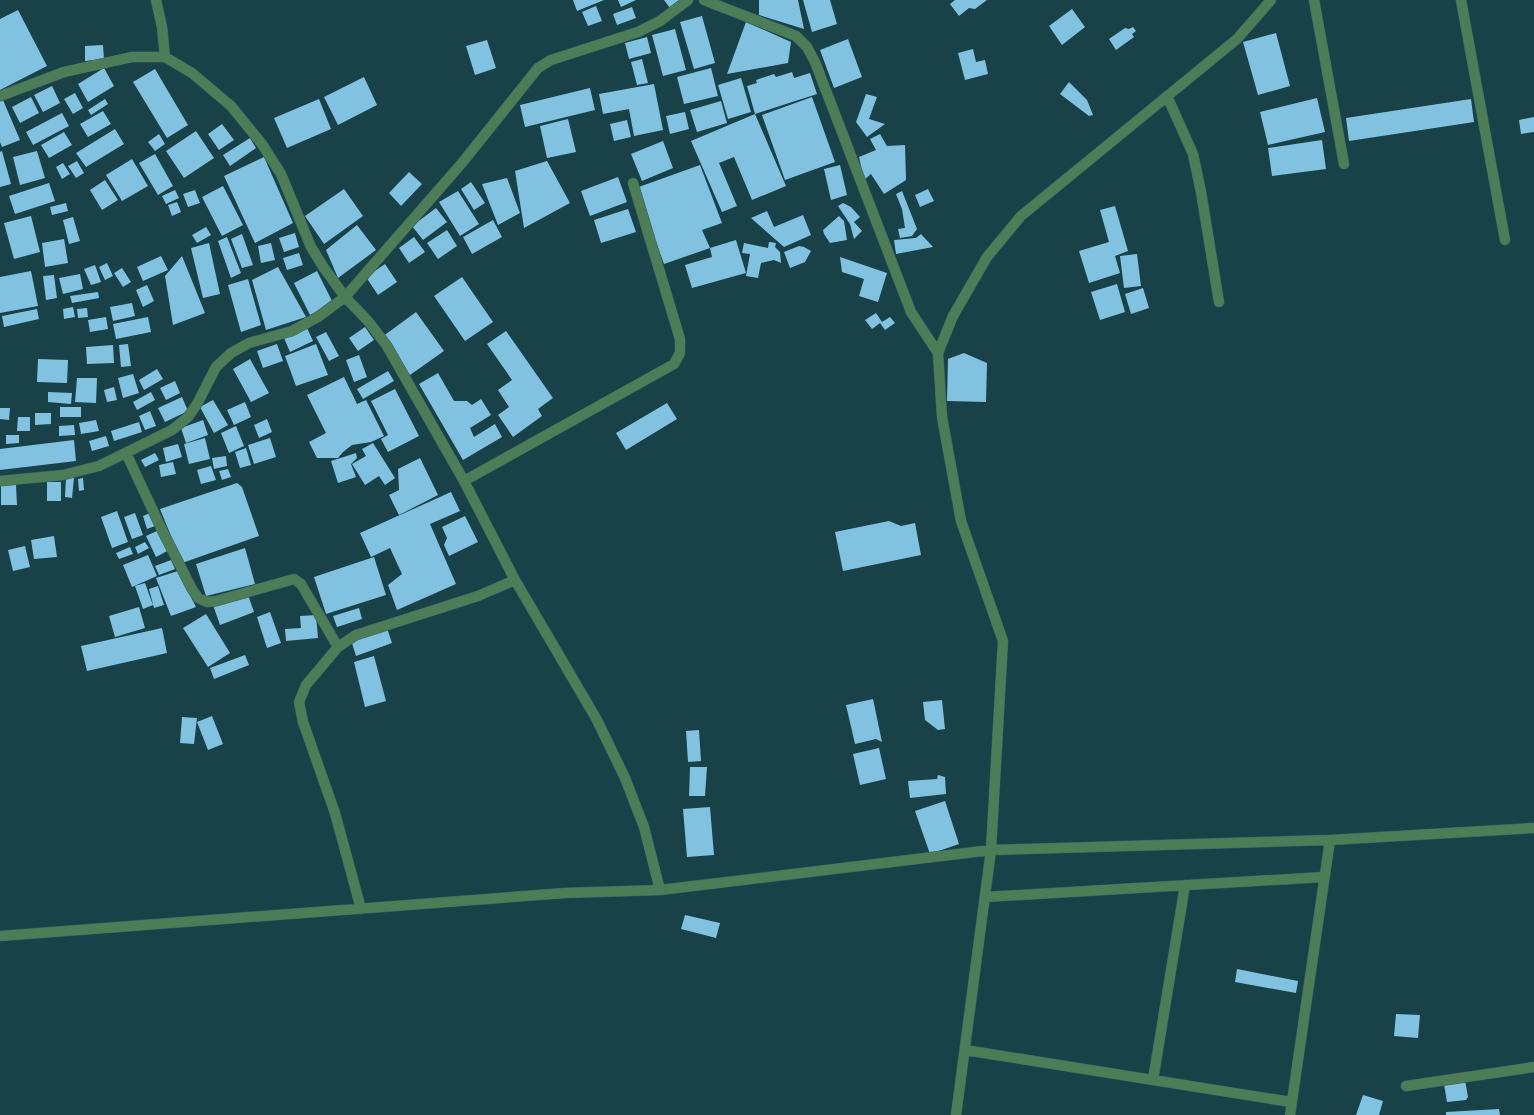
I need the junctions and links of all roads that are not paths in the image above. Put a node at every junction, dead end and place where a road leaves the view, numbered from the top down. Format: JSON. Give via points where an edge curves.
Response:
{"nodes":[{"id":1,"x":156,"y":0,"type":"edge"},
{"id":2,"x":688,"y":0,"type":"edge"},
{"id":3,"x":704,"y":0,"type":"edge"},
{"id":4,"x":1271,"y":0,"type":"edge"},
{"id":5,"x":1314,"y":0,"type":"edge"},
{"id":6,"x":1461,"y":0,"type":"edge"},
{"id":7,"x":165,"y":57,"type":"junction"},
{"id":8,"x":0,"y":96,"type":"edge"},
{"id":9,"x":1166,"y":96,"type":"junction"},
{"id":10,"x":1344,"y":164,"type":"dead end"},
{"id":11,"x":633,"y":183,"type":"dead end"},
{"id":12,"x":1505,"y":240,"type":"dead end"},
{"id":13,"x":345,"y":297,"type":"junction"},
{"id":14,"x":1218,"y":302,"type":"dead end"},
{"id":15,"x":938,"y":353,"type":"junction"},
{"id":16,"x":126,"y":453,"type":"junction"},
{"id":17,"x":0,"y":481,"type":"edge"},
{"id":18,"x":464,"y":481,"type":"junction"},
{"id":19,"x":515,"y":580,"type":"junction"},
{"id":20,"x":338,"y":647,"type":"junction"},
{"id":21,"x":1534,"y":828,"type":"edge"},
{"id":22,"x":1330,"y":840,"type":"junction"},
{"id":23,"x":991,"y":850,"type":"junction"},
{"id":24,"x":1324,"y":877,"type":"junction"},
{"id":25,"x":1185,"y":885,"type":"junction"},
{"id":26,"x":660,"y":890,"type":"junction"},
{"id":27,"x":985,"y":897,"type":"junction"},
{"id":28,"x":361,"y":909,"type":"junction"},
{"id":29,"x":0,"y":936,"type":"edge"},
{"id":30,"x":965,"y":1050,"type":"junction"},
{"id":31,"x":1534,"y":1067,"type":"edge"},
{"id":32,"x":1153,"y":1080,"type":"junction"},
{"id":33,"x":1406,"y":1086,"type":"dead end"},
{"id":34,"x":1292,"y":1102,"type":"junction"},
{"id":35,"x":956,"y":1115,"type":"edge"},
{"id":36,"x":1290,"y":1115,"type":"edge"}],
"edges":[{"from":1,"to":7,"type":"street"},
{"from":2,"to":13,"type":"street","via":[[660,21],[638,32],[551,60],[538,68],[462,163]]},
{"from":3,"to":15,"type":"street","via":[[796,36],[807,47],[911,312]]},
{"from":4,"to":9,"type":"street","via":[[1236,39]]},
{"from":5,"to":10,"type":"street"},
{"from":6,"to":12,"type":"street"},
{"from":7,"to":8,"type":"street","via":[[132,57],[64,72]]},
{"from":7,"to":13,"type":"street","via":[[192,74],[230,106],[262,144],[280,174],[310,247]]},
{"from":9,"to":14,"type":"street","via":[[1193,154]]},
{"from":9,"to":15,"type":"street","via":[[1022,216],[987,257],[953,316]]},
{"from":11,"to":18,"type":"street","via":[[680,339],[680,353],[674,364]]},
{"from":13,"to":16,"type":"street","via":[[292,331],[249,343],[231,352],[216,366],[188,417],[172,430]]},
{"from":13,"to":18,"type":"street","via":[[387,346]]},
{"from":15,"to":23,"type":"street","via":[[942,417],[961,521],[1003,641]]},
{"from":16,"to":17,"type":"street","via":[[99,466],[63,475]]},
{"from":16,"to":20,"type":"street","via":[[198,598],[216,601],[294,579],[301,584]]},
{"from":18,"to":19,"type":"street"},
{"from":19,"to":20,"type":"street","via":[[478,596],[356,635]]},
{"from":19,"to":26,"type":"street","via":[[597,720],[625,778],[644,827]]},
{"from":20,"to":28,"type":"street","via":[[306,685],[299,702]]},
{"from":21,"to":22,"type":"street"},
{"from":22,"to":23,"type":"street"},
{"from":22,"to":24,"type":"street"},
{"from":23,"to":26,"type":"street"},
{"from":23,"to":27,"type":"street"},
{"from":24,"to":25,"type":"street"},
{"from":24,"to":34,"type":"street"},
{"from":25,"to":27,"type":"street"},
{"from":25,"to":32,"type":"street"},
{"from":26,"to":28,"type":"street","via":[[565,893]]},
{"from":27,"to":30,"type":"street"},
{"from":28,"to":29,"type":"street"},
{"from":30,"to":32,"type":"street"},
{"from":30,"to":35,"type":"street"},
{"from":31,"to":33,"type":"street"},
{"from":32,"to":34,"type":"street"},
{"from":34,"to":36,"type":"street"}]}
